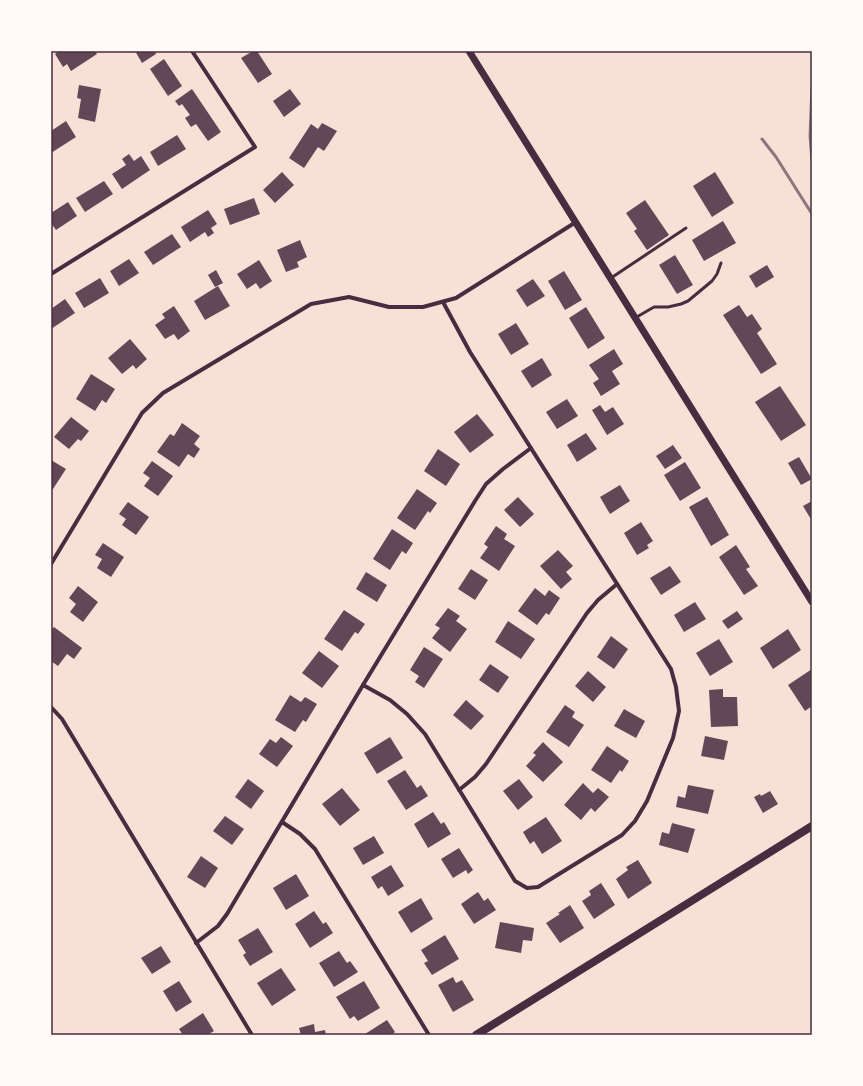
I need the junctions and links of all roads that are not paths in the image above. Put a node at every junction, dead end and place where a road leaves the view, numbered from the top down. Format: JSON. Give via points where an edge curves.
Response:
{"nodes":[{"id":1,"x":192,"y":51,"type":"edge"},
{"id":2,"x":470,"y":51,"type":"edge"},
{"id":3,"x":576,"y":222,"type":"junction"},
{"id":4,"x":686,"y":228,"type":"dead end"},
{"id":5,"x":721,"y":263,"type":"dead end"},
{"id":6,"x":51,"y":274,"type":"edge"},
{"id":7,"x":611,"y":278,"type":"junction"},
{"id":8,"x":443,"y":302,"type":"junction"},
{"id":9,"x":635,"y":318,"type":"junction"},
{"id":10,"x":531,"y":448,"type":"junction"},
{"id":11,"x":51,"y":564,"type":"edge"},
{"id":12,"x":617,"y":584,"type":"junction"},
{"id":13,"x":812,"y":602,"type":"edge"},
{"id":14,"x":363,"y":684,"type":"junction"},
{"id":15,"x":51,"y":707,"type":"edge"},
{"id":16,"x":459,"y":790,"type":"junction"},
{"id":17,"x":282,"y":822,"type":"junction"},
{"id":18,"x":812,"y":826,"type":"edge"},
{"id":19,"x":196,"y":943,"type":"junction"},
{"id":20,"x":252,"y":1035,"type":"edge"},
{"id":21,"x":429,"y":1035,"type":"edge"},
{"id":22,"x":476,"y":1035,"type":"edge"}],
"edges":[{"from":1,"to":6,"type":"street","via":[[255,147]]},
{"from":2,"to":3,"type":"street"},
{"from":3,"to":7,"type":"street"},
{"from":3,"to":8,"type":"street","via":[[456,298]]},
{"from":4,"to":7,"type":"lane"},
{"from":5,"to":9,"type":"lane","via":[[712,281],[688,301],[668,307],[654,307]]},
{"from":7,"to":9,"type":"street"},
{"from":8,"to":10,"type":"street","via":[[470,352]]},
{"from":8,"to":11,"type":"street","via":[[423,307],[389,307],[349,297],[311,304],[163,393],[142,413]]},
{"from":9,"to":13,"type":"street"},
{"from":10,"to":12,"type":"street"},
{"from":10,"to":14,"type":"street","via":[[486,484]]},
{"from":12,"to":16,"type":"street","via":[[587,613],[486,764]]},
{"from":12,"to":16,"type":"street","via":[[671,669],[679,711],[673,738],[647,801],[635,821],[622,835],[538,887],[527,888],[515,881]]},
{"from":14,"to":16,"type":"street","via":[[390,700],[406,714],[424,734]]},
{"from":14,"to":17,"type":"street"},
{"from":15,"to":19,"type":"street","via":[[62,719]]},
{"from":17,"to":19,"type":"street","via":[[227,914],[218,926]]},
{"from":17,"to":21,"type":"street","via":[[300,834],[314,849]]},
{"from":18,"to":22,"type":"main road"},
{"from":19,"to":20,"type":"street"}]}
